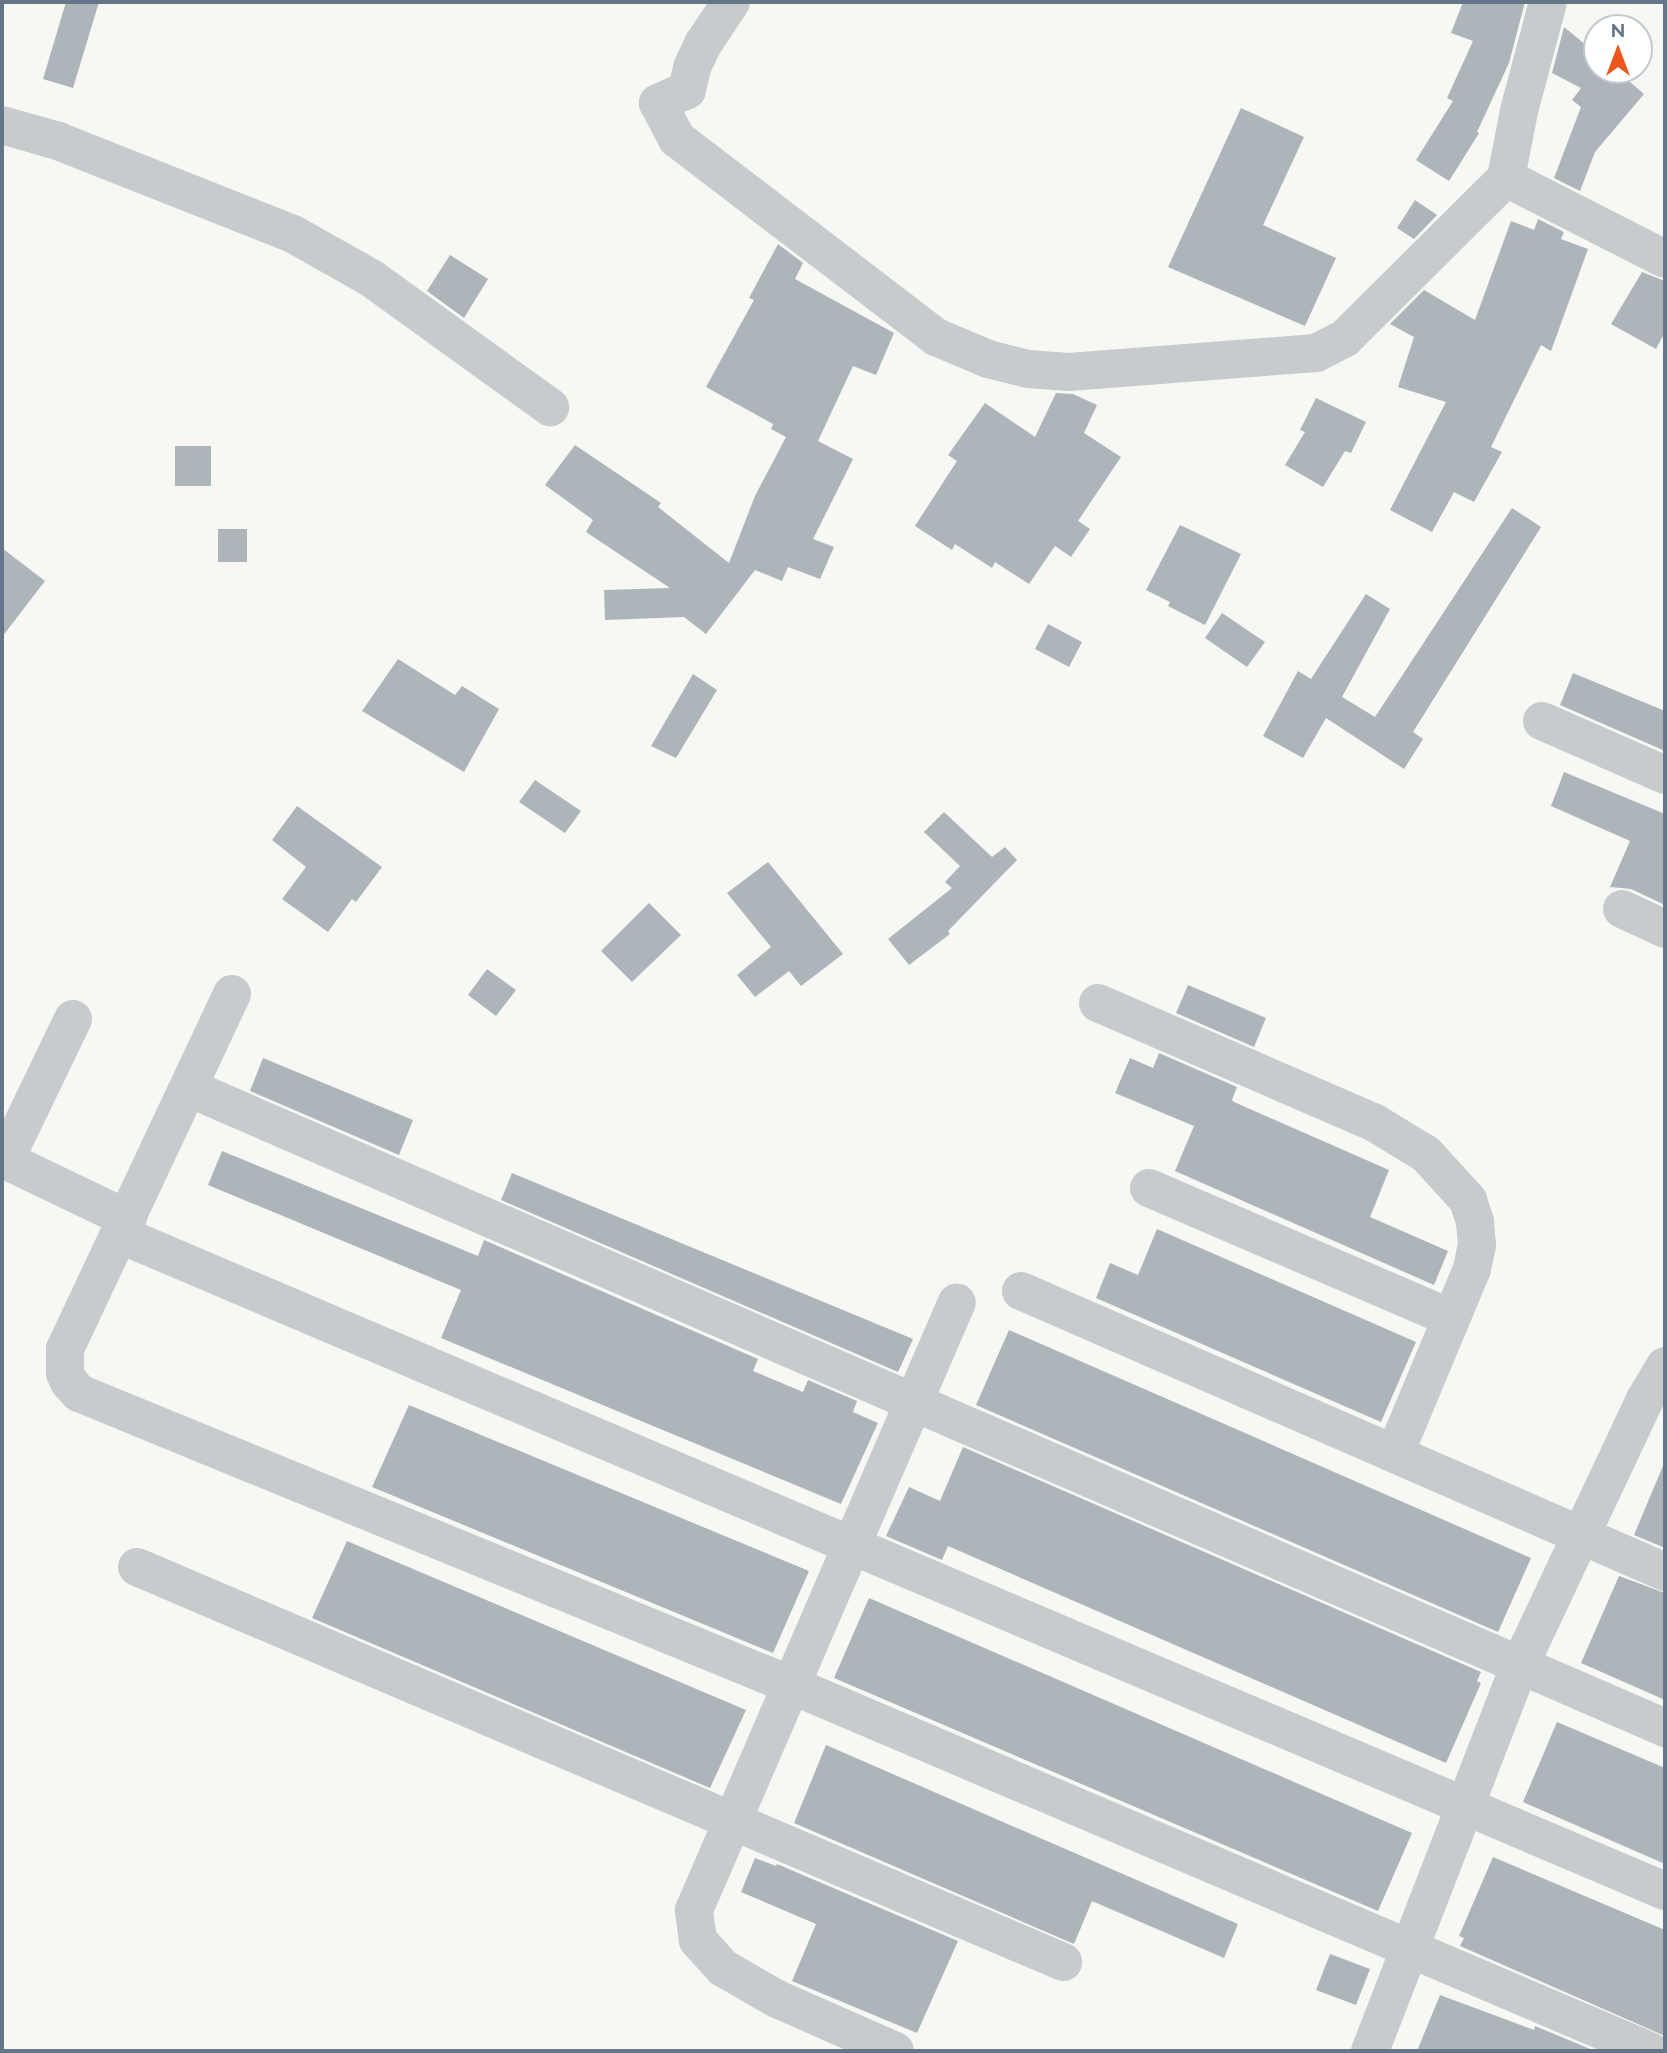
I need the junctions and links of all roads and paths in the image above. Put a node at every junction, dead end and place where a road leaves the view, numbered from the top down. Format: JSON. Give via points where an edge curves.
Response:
{"nodes":[{"id":1,"x":731,"y":2,"type":"edge"},
{"id":2,"x":1548,"y":2,"type":"edge"},
{"id":3,"x":2,"y":125,"type":"edge"},
{"id":4,"x":1506,"y":178,"type":"junction"},
{"id":5,"x":1665,"y":259,"type":"edge"},
{"id":6,"x":550,"y":408,"type":"dead end"},
{"id":7,"x":1542,"y":721,"type":"dead end"},
{"id":8,"x":1665,"y":775,"type":"edge"},
{"id":9,"x":1622,"y":909,"type":"dead end"},
{"id":10,"x":1665,"y":929,"type":"edge"},
{"id":11,"x":232,"y":994,"type":"dead end"},
{"id":12,"x":1098,"y":1003,"type":"dead end"},
{"id":13,"x":73,"y":1019,"type":"dead end"},
{"id":14,"x":189,"y":1088,"type":"junction"},
{"id":15,"x":1149,"y":1188,"type":"dead end"},
{"id":16,"x":125,"y":1227,"type":"junction"},
{"id":17,"x":1021,"y":1291,"type":"dead end"},
{"id":18,"x":957,"y":1302,"type":"dead end"},
{"id":19,"x":1451,"y":1318,"type":"junction"},
{"id":20,"x":1665,"y":1366,"type":"edge"},
{"id":21,"x":914,"y":1402,"type":"junction"},
{"id":22,"x":1655,"y":1405,"type":"edge"},
{"id":23,"x":1395,"y":1452,"type":"junction"},
{"id":24,"x":1582,"y":1533,"type":"junction"},
{"id":25,"x":852,"y":1544,"type":"junction"},
{"id":26,"x":137,"y":1567,"type":"dead end"},
{"id":27,"x":1665,"y":1572,"type":"edge"},
{"id":28,"x":1520,"y":1665,"type":"junction"},
{"id":29,"x":791,"y":1685,"type":"junction"},
{"id":30,"x":1665,"y":1728,"type":"edge"},
{"id":31,"x":1466,"y":1804,"type":"junction"},
{"id":32,"x":732,"y":1821,"type":"junction"},
{"id":33,"x":1665,"y":1891,"type":"edge"},
{"id":34,"x":1410,"y":1947,"type":"junction"},
{"id":35,"x":1063,"y":1962,"type":"dead end"},
{"id":36,"x":895,"y":2051,"type":"edge"},
{"id":37,"x":1370,"y":2051,"type":"edge"},
{"id":38,"x":1650,"y":2051,"type":"edge"}],
"edges":[{"from":1,"to":4,"type":"street","via":[[703,44],[687,90],[658,103],[677,139],[915,324],[962,350],[1028,369],[1069,372],[1316,353],[1345,338]]},
{"from":2,"to":4,"type":"street"},
{"from":3,"to":6,"type":"street","via":[[58,141],[305,240],[371,278]]},
{"from":4,"to":5,"type":"street"},
{"from":7,"to":8,"type":"street"},
{"from":9,"to":10,"type":"street"},
{"from":11,"to":14,"type":"street"},
{"from":12,"to":19,"type":"street","via":[[1375,1122],[1426,1154],[1468,1200],[1475,1222],[1472,1269]]},
{"from":13,"to":16,"type":"street","via":[[5,1160]]},
{"from":14,"to":16,"type":"street"},
{"from":14,"to":21,"type":"street"},
{"from":15,"to":19,"type":"street"},
{"from":16,"to":25,"type":"street"},
{"from":16,"to":29,"type":"street","via":[[65,1349],[65,1373],[79,1393]]},
{"from":17,"to":23,"type":"street"},
{"from":18,"to":21,"type":"street"},
{"from":19,"to":23,"type":"street"},
{"from":20,"to":22,"type":"street"},
{"from":21,"to":25,"type":"street"},
{"from":21,"to":28,"type":"street"},
{"from":22,"to":24,"type":"street"},
{"from":23,"to":24,"type":"street"},
{"from":24,"to":27,"type":"street"},
{"from":24,"to":28,"type":"street"},
{"from":25,"to":29,"type":"street"},
{"from":25,"to":31,"type":"street"},
{"from":26,"to":32,"type":"street"},
{"from":28,"to":30,"type":"street"},
{"from":28,"to":31,"type":"street"},
{"from":29,"to":32,"type":"street"},
{"from":29,"to":34,"type":"street"},
{"from":31,"to":33,"type":"street"},
{"from":31,"to":34,"type":"street"},
{"from":32,"to":35,"type":"street"},
{"from":32,"to":36,"type":"street","via":[[694,1910],[698,1940],[723,1968],[777,1999]]},
{"from":34,"to":37,"type":"street"},
{"from":34,"to":38,"type":"street"}]}
